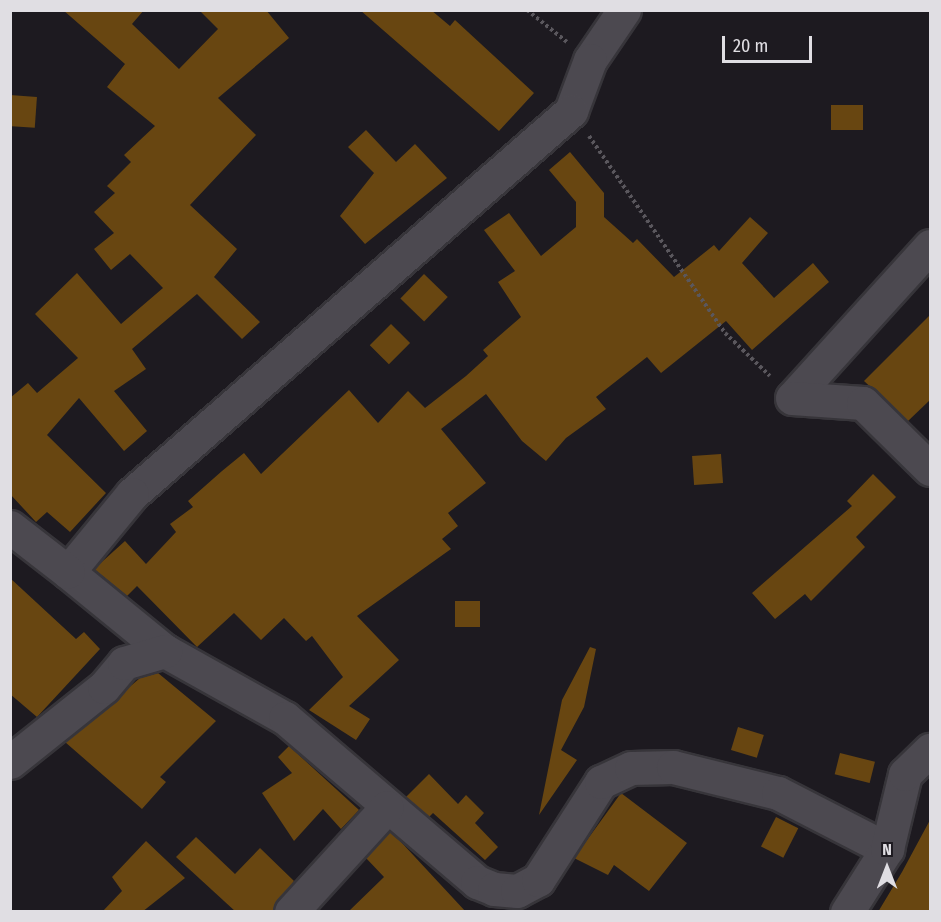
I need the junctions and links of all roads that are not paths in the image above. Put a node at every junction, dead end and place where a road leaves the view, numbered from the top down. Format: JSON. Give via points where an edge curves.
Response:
{"nodes":[{"id":1,"x":624,"y":10,"type":"edge"},
{"id":2,"x":930,"y":246,"type":"edge"},
{"id":3,"x":930,"y":469,"type":"edge"},
{"id":4,"x":10,"y":527,"type":"edge"},
{"id":5,"x":68,"y":572,"type":"junction"},
{"id":6,"x":165,"y":651,"type":"junction"},
{"id":7,"x":930,"y":750,"type":"edge"},
{"id":8,"x":10,"y":762,"type":"edge"},
{"id":9,"x":387,"y":807,"type":"junction"},
{"id":10,"x":887,"y":849,"type":"junction"},
{"id":11,"x":291,"y":912,"type":"edge"},
{"id":12,"x":847,"y":912,"type":"edge"}],
"edges":[{"from":1,"to":5,"type":"street","via":[[590,60],[571,111],[132,494]]},
{"from":2,"to":3,"type":"street","via":[[792,398],[863,403]]},
{"from":4,"to":5,"type":"street"},
{"from":5,"to":6,"type":"street"},
{"from":6,"to":8,"type":"street","via":[[124,663],[104,687]]},
{"from":6,"to":9,"type":"street","via":[[285,718]]},
{"from":7,"to":10,"type":"street","via":[[905,774]]},
{"from":9,"to":10,"type":"street","via":[[477,882],[517,891],[538,880],[601,782],[631,768],[673,767],[778,793]]},
{"from":9,"to":11,"type":"street"},
{"from":10,"to":12,"type":"street"}]}
